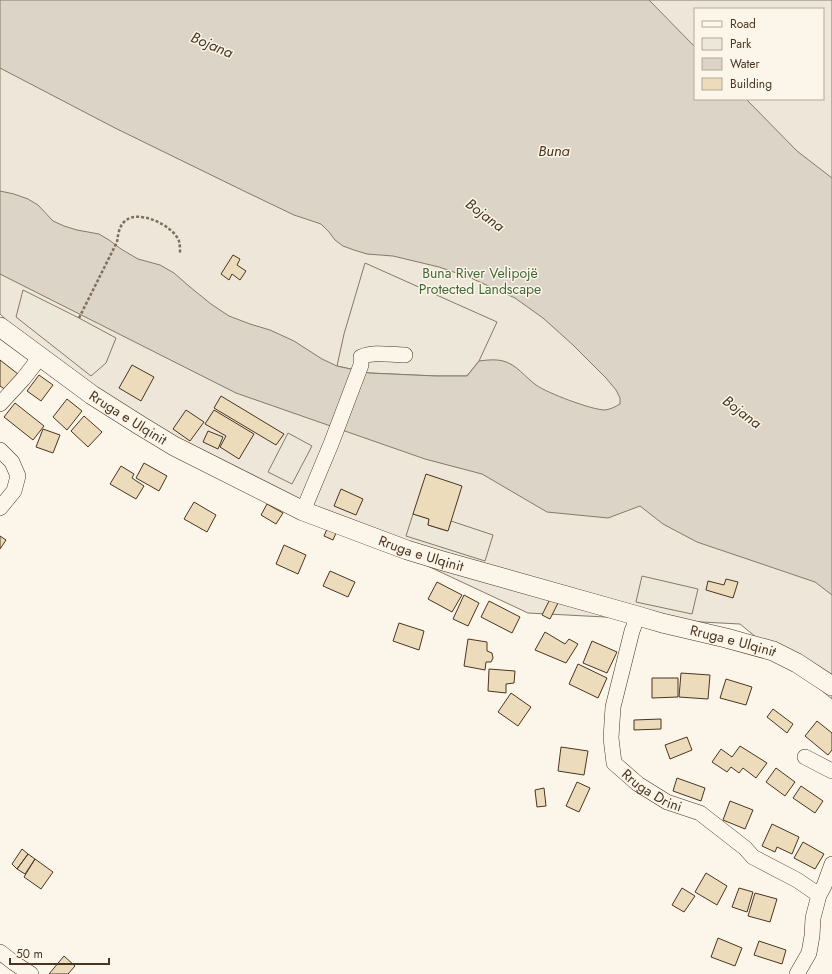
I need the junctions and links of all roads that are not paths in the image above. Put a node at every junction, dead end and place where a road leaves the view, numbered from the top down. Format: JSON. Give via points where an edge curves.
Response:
{"nodes":[{"id":1,"x":0,"y":327,"type":"edge"},
{"id":2,"x":37,"y":355,"type":"junction"},
{"id":3,"x":405,"y":356,"type":"dead end"},
{"id":4,"x":0,"y":404,"type":"edge"},
{"id":5,"x":0,"y":450,"type":"edge"},
{"id":6,"x":0,"y":508,"type":"edge"},
{"id":7,"x":303,"y":510,"type":"junction"},
{"id":8,"x":638,"y":616,"type":"junction"},
{"id":9,"x":832,"y":686,"type":"edge"},
{"id":10,"x":805,"y":757,"type":"dead end"},
{"id":11,"x":832,"y":771,"type":"edge"},
{"id":12,"x":832,"y":864,"type":"edge"},
{"id":13,"x":819,"y":895,"type":"junction"},
{"id":14,"x":0,"y":952,"type":"edge"},
{"id":15,"x":31,"y":974,"type":"edge"},
{"id":16,"x":797,"y":974,"type":"edge"}],
"edges":[{"from":1,"to":2,"type":"main road","name":"Rruga e Ulqinit"},
{"from":2,"to":4,"type":"street","via":[[34,365]]},
{"from":2,"to":7,"type":"main road","name":"Rruga e Ulqinit","via":[[92,395],[174,446]]},
{"from":3,"to":7,"type":"street","via":[[375,353],[361,357],[361,365]]},
{"from":5,"to":6,"type":"street","via":[[12,462],[18,476],[14,491]]},
{"from":7,"to":8,"type":"main road","name":"Rruga e Ulqinit","via":[[407,550]]},
{"from":8,"to":9,"type":"main road","name":"Rruga e Ulqinit","via":[[773,651]]},
{"from":8,"to":13,"type":"street","name":"Rruga Drini","via":[[613,707],[611,738],[614,763],[638,784],[667,802],[700,813],[753,857],[797,880]]},
{"from":10,"to":11,"type":"street"},
{"from":12,"to":13,"type":"street"},
{"from":13,"to":16,"type":"street","via":[[813,918],[809,953]]},
{"from":14,"to":15,"type":"street"}]}
